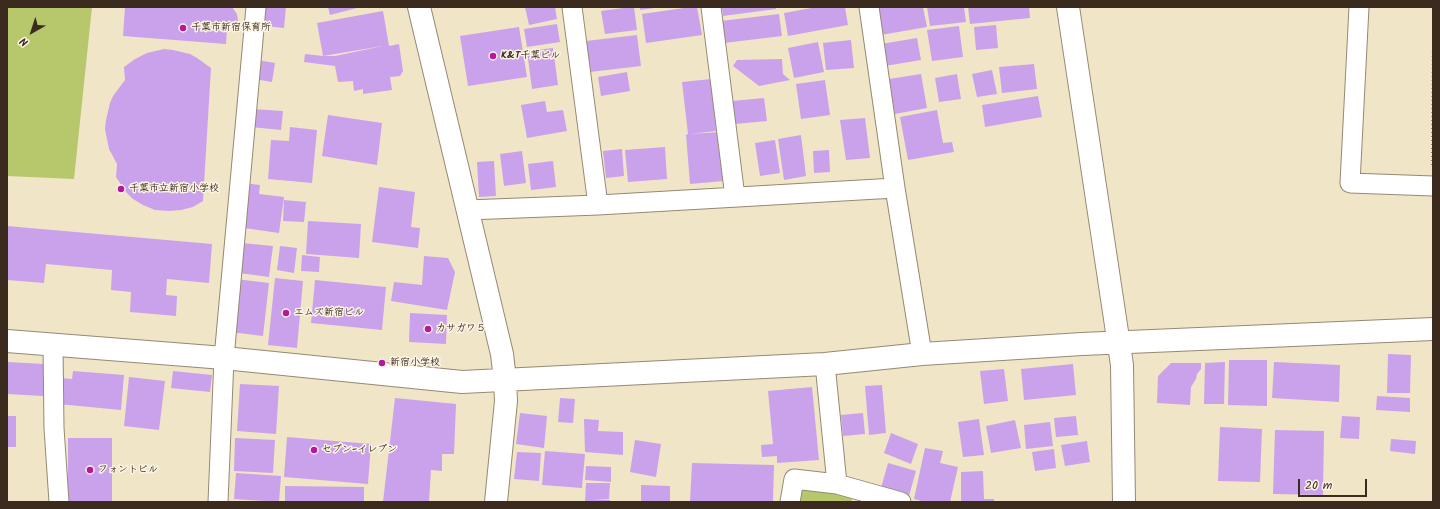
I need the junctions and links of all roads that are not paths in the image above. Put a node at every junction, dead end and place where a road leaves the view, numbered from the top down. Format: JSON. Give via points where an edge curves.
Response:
{"nodes":[{"id":1,"x":256,"y":7,"type":"edge"},
{"id":2,"x":419,"y":7,"type":"edge"},
{"id":3,"x":572,"y":7,"type":"edge"},
{"id":4,"x":711,"y":7,"type":"edge"},
{"id":5,"x":869,"y":7,"type":"edge"},
{"id":6,"x":1068,"y":7,"type":"edge"},
{"id":7,"x":1359,"y":7,"type":"edge"},
{"id":8,"x":1432,"y":179,"type":"edge"},
{"id":9,"x":896,"y":188,"type":"junction"},
{"id":10,"x":735,"y":196,"type":"junction"},
{"id":11,"x":598,"y":204,"type":"junction"},
{"id":12,"x":467,"y":210,"type":"junction"},
{"id":13,"x":1433,"y":329,"type":"edge"},
{"id":14,"x":7,"y":341,"type":"edge"},
{"id":15,"x":1118,"y":343,"type":"junction"},
{"id":16,"x":53,"y":345,"type":"junction"},
{"id":17,"x":922,"y":354,"type":"junction"},
{"id":18,"x":224,"y":358,"type":"junction"},
{"id":19,"x":825,"y":364,"type":"junction"},
{"id":20,"x":505,"y":380,"type":"junction"},
{"id":21,"x":837,"y":484,"type":"junction"},
{"id":22,"x":59,"y":502,"type":"edge"},
{"id":23,"x":218,"y":502,"type":"edge"},
{"id":24,"x":496,"y":502,"type":"edge"},
{"id":25,"x":790,"y":502,"type":"edge"},
{"id":26,"x":901,"y":502,"type":"edge"},
{"id":27,"x":1124,"y":502,"type":"edge"}],
"edges":[{"from":1,"to":18,"type":"street"},
{"from":2,"to":12,"type":"street"},
{"from":3,"to":11,"type":"street"},
{"from":4,"to":10,"type":"street"},
{"from":5,"to":9,"type":"street"},
{"from":6,"to":15,"type":"street"},
{"from":7,"to":8,"type":"street","via":[[1350,183]]},
{"from":9,"to":10,"type":"street"},
{"from":9,"to":17,"type":"street"},
{"from":10,"to":11,"type":"street"},
{"from":11,"to":12,"type":"street"},
{"from":12,"to":20,"type":"street","via":[[502,354]]},
{"from":13,"to":15,"type":"street"},
{"from":14,"to":16,"type":"street"},
{"from":15,"to":17,"type":"street"},
{"from":15,"to":27,"type":"street","via":[[1122,365]]},
{"from":16,"to":18,"type":"street"},
{"from":16,"to":22,"type":"street","via":[[54,428]]},
{"from":17,"to":19,"type":"street"},
{"from":18,"to":20,"type":"street","via":[[462,382]]},
{"from":18,"to":23,"type":"street"},
{"from":19,"to":20,"type":"street"},
{"from":19,"to":21,"type":"street"},
{"from":20,"to":24,"type":"street","via":[[506,401]]},
{"from":21,"to":25,"type":"street","via":[[794,478]]},
{"from":21,"to":26,"type":"street"}]}
